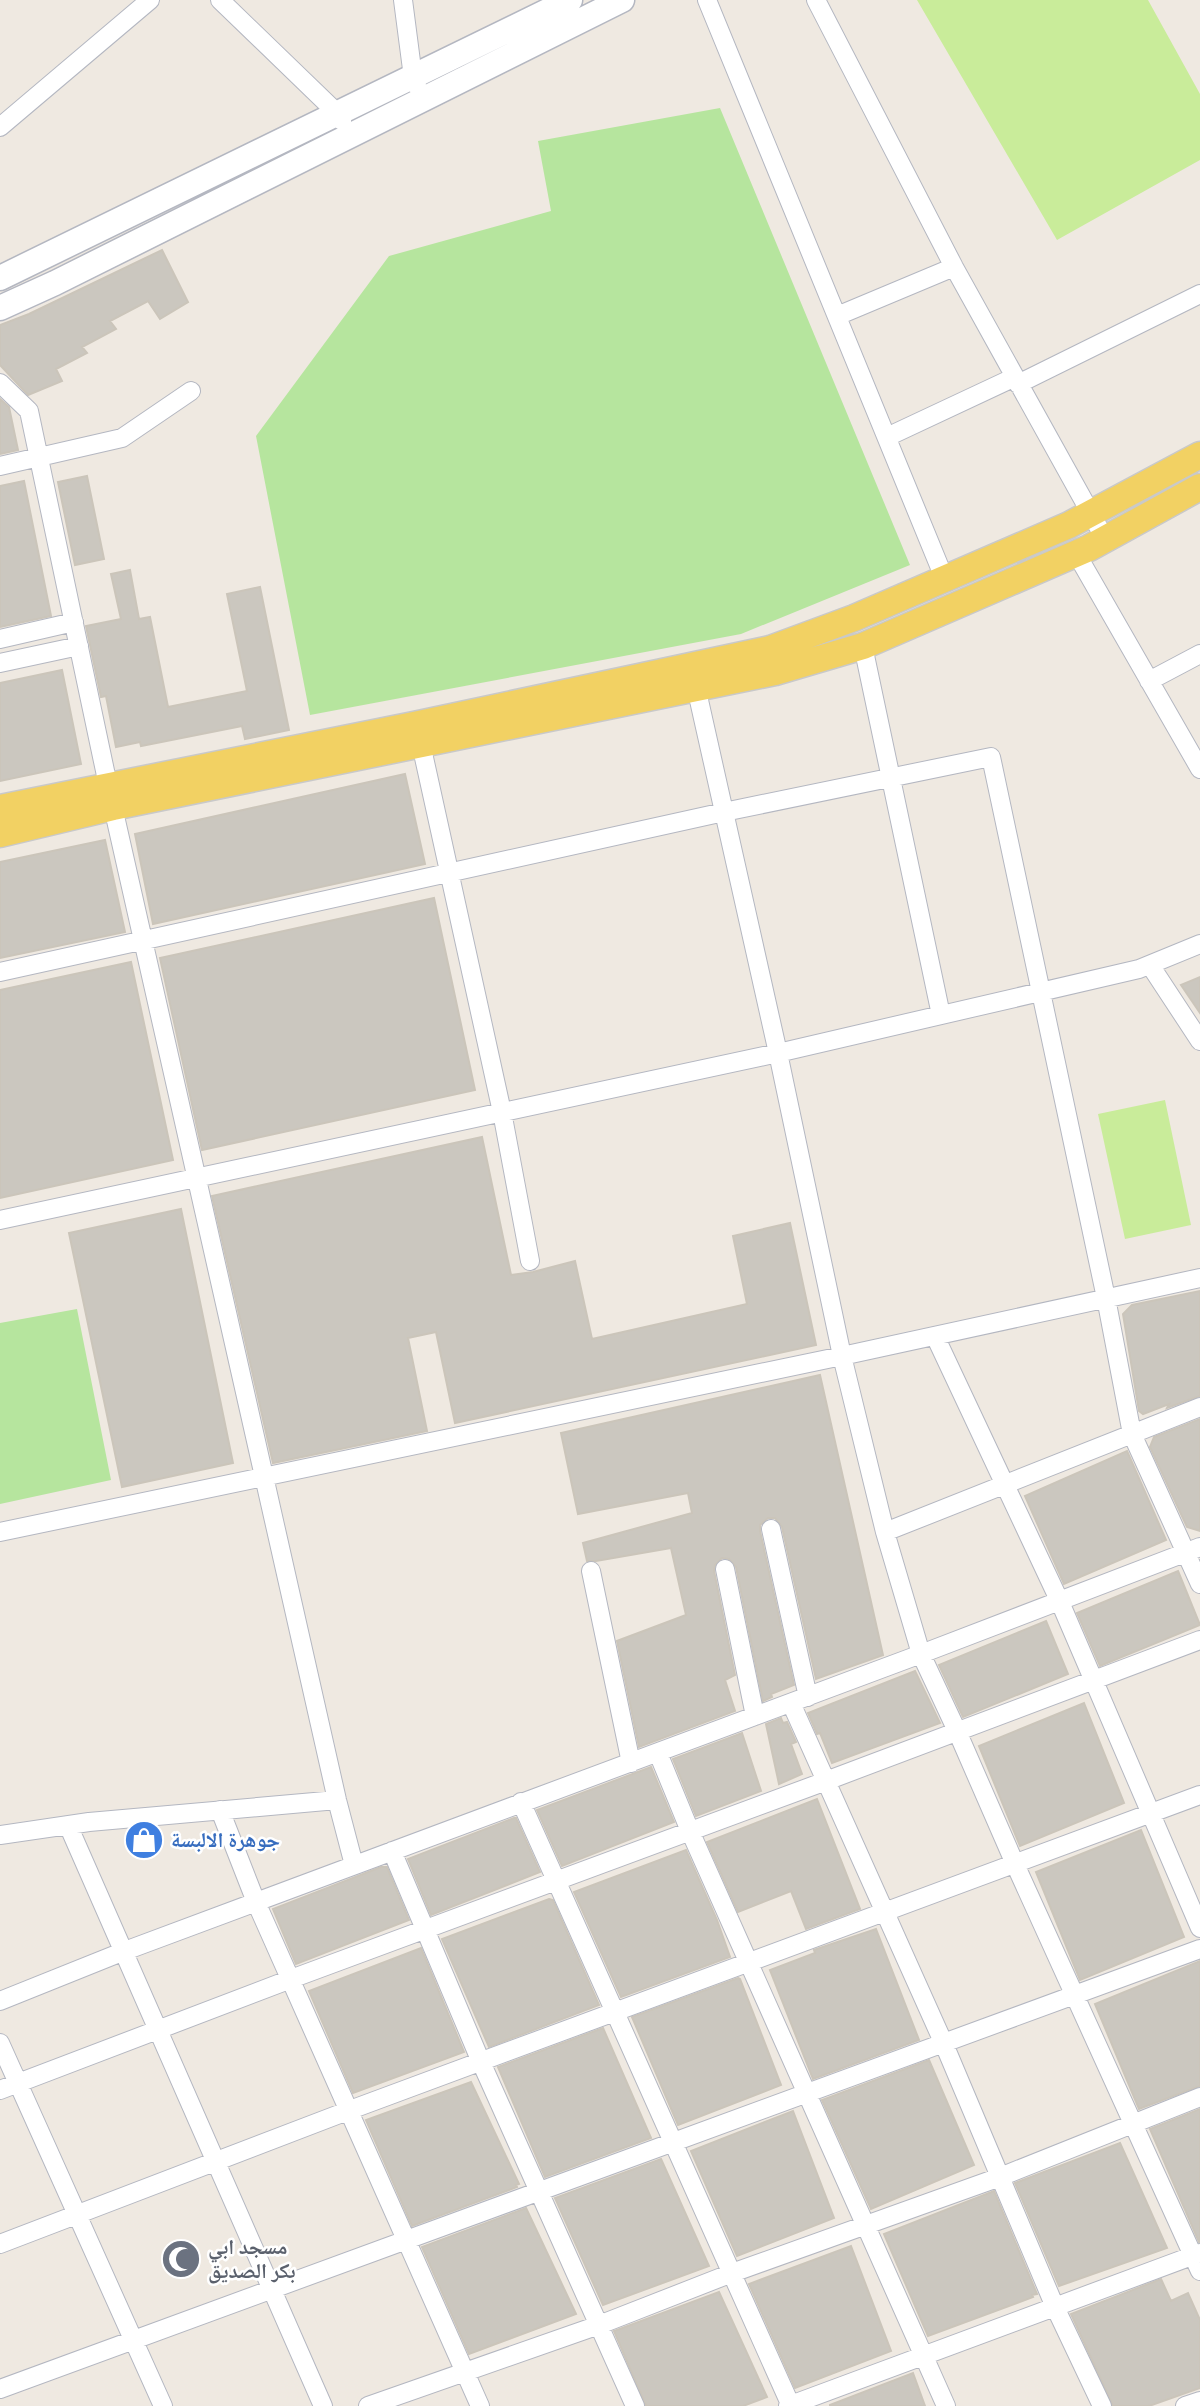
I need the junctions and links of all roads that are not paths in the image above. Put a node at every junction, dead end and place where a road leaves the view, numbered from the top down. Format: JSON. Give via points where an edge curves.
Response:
{"nodes":[{"id":1,"x":150,"y":0,"type":"edge"},
{"id":2,"x":220,"y":0,"type":"edge"},
{"id":3,"x":403,"y":0,"type":"edge"},
{"id":4,"x":570,"y":0,"type":"edge"},
{"id":5,"x":622,"y":0,"type":"edge"},
{"id":6,"x":706,"y":0,"type":"edge"},
{"id":7,"x":816,"y":0,"type":"edge"},
{"id":8,"x":413,"y":77,"type":"junction"},
{"id":9,"x":422,"y":100,"type":"junction"},
{"id":10,"x":338,"y":114,"type":"junction"},
{"id":11,"x":0,"y":127,"type":"edge"},
{"id":12,"x":352,"y":135,"type":"junction"},
{"id":13,"x":954,"y":267,"type":"junction"},
{"id":14,"x":0,"y":278,"type":"edge"},
{"id":15,"x":1200,"y":295,"type":"edge"},
{"id":16,"x":0,"y":308,"type":"edge"},
{"id":17,"x":837,"y":316,"type":"junction"},
{"id":18,"x":1017,"y":380,"type":"junction"},
{"id":19,"x":0,"y":383,"type":"edge"},
{"id":20,"x":191,"y":391,"type":"dead end"},
{"id":21,"x":887,"y":437,"type":"junction"},
{"id":22,"x":1200,"y":455,"type":"edge"},
{"id":23,"x":37,"y":458,"type":"junction"},
{"id":24,"x":0,"y":466,"type":"edge"},
{"id":25,"x":1200,"y":487,"type":"edge"},
{"id":26,"x":1091,"y":514,"type":"junction"},
{"id":27,"x":1105,"y":539,"type":"junction"},
{"id":28,"x":1076,"y":554,"type":"junction"},
{"id":29,"x":945,"y":580,"type":"junction"},
{"id":30,"x":74,"y":622,"type":"junction"},
{"id":31,"x":0,"y":639,"type":"edge"},
{"id":32,"x":79,"y":646,"type":"junction"},
{"id":33,"x":863,"y":646,"type":"junction"},
{"id":34,"x":1200,"y":654,"type":"edge"},
{"id":35,"x":0,"y":663,"type":"edge"},
{"id":36,"x":694,"y":677,"type":"junction"},
{"id":37,"x":1149,"y":681,"type":"junction"},
{"id":38,"x":421,"y":744,"type":"junction"},
{"id":39,"x":1200,"y":769,"type":"edge"},
{"id":40,"x":892,"y":778,"type":"junction"},
{"id":41,"x":111,"y":796,"type":"junction"},
{"id":42,"x":0,"y":808,"type":"edge"},
{"id":43,"x":724,"y":813,"type":"junction"},
{"id":44,"x":0,"y":834,"type":"edge"},
{"id":45,"x":448,"y":873,"type":"junction"},
{"id":46,"x":144,"y":940,"type":"junction"},
{"id":47,"x":1200,"y":944,"type":"edge"},
{"id":48,"x":1150,"y":965,"type":"junction"},
{"id":49,"x":0,"y":972,"type":"edge"},
{"id":50,"x":1040,"y":993,"type":"junction"},
{"id":51,"x":941,"y":1016,"type":"junction"},
{"id":52,"x":1200,"y":1041,"type":"edge"},
{"id":53,"x":778,"y":1053,"type":"junction"},
{"id":54,"x":502,"y":1112,"type":"junction"},
{"id":55,"x":198,"y":1177,"type":"junction"},
{"id":56,"x":0,"y":1220,"type":"edge"},
{"id":57,"x":530,"y":1261,"type":"dead end"},
{"id":58,"x":1200,"y":1278,"type":"edge"},
{"id":59,"x":1106,"y":1298,"type":"junction"},
{"id":60,"x":935,"y":1336,"type":"junction"},
{"id":61,"x":842,"y":1356,"type":"junction"},
{"id":62,"x":1200,"y":1407,"type":"edge"},
{"id":63,"x":1132,"y":1434,"type":"junction"},
{"id":64,"x":265,"y":1476,"type":"junction"},
{"id":65,"x":1005,"y":1486,"type":"junction"},
{"id":66,"x":771,"y":1529,"type":"dead end"},
{"id":67,"x":0,"y":1532,"type":"edge"},
{"id":68,"x":885,"y":1532,"type":"junction"},
{"id":69,"x":1193,"y":1550,"type":"edge"},
{"id":70,"x":725,"y":1569,"type":"dead end"},
{"id":71,"x":591,"y":1571,"type":"dead end"},
{"id":72,"x":1200,"y":1584,"type":"edge"},
{"id":73,"x":1060,"y":1602,"type":"junction"},
{"id":74,"x":1200,"y":1640,"type":"edge"},
{"id":75,"x":920,"y":1654,"type":"junction"},
{"id":76,"x":1093,"y":1679,"type":"junction"},
{"id":77,"x":808,"y":1696,"type":"junction"},
{"id":78,"x":791,"y":1703,"type":"junction"},
{"id":79,"x":755,"y":1716,"type":"junction"},
{"id":80,"x":957,"y":1731,"type":"junction"},
{"id":81,"x":658,"y":1753,"type":"junction"},
{"id":82,"x":631,"y":1763,"type":"junction"},
{"id":83,"x":826,"y":1781,"type":"junction"},
{"id":84,"x":1200,"y":1795,"type":"edge"},
{"id":85,"x":337,"y":1800,"type":"junction"},
{"id":86,"x":521,"y":1802,"type":"junction"},
{"id":87,"x":220,"y":1810,"type":"junction"},
{"id":88,"x":1150,"y":1813,"type":"junction"},
{"id":89,"x":68,"y":1825,"type":"junction"},
{"id":90,"x":690,"y":1831,"type":"junction"},
{"id":91,"x":0,"y":1835,"type":"edge"},
{"id":92,"x":392,"y":1851,"type":"junction"},
{"id":93,"x":1015,"y":1864,"type":"junction"},
{"id":94,"x":354,"y":1865,"type":"junction"},
{"id":95,"x":556,"y":1880,"type":"junction"},
{"id":96,"x":256,"y":1902,"type":"junction"},
{"id":97,"x":885,"y":1913,"type":"junction"},
{"id":98,"x":1200,"y":1928,"type":"edge"},
{"id":99,"x":423,"y":1930,"type":"junction"},
{"id":100,"x":1200,"y":1949,"type":"edge"},
{"id":101,"x":122,"y":1952,"type":"junction"},
{"id":102,"x":748,"y":1964,"type":"junction"},
{"id":103,"x":290,"y":1979,"type":"junction"},
{"id":104,"x":1074,"y":1995,"type":"junction"},
{"id":105,"x":0,"y":2001,"type":"edge"},
{"id":106,"x":615,"y":2012,"type":"junction"},
{"id":107,"x":156,"y":2029,"type":"junction"},
{"id":108,"x":0,"y":2043,"type":"edge"},
{"id":109,"x":944,"y":2044,"type":"junction"},
{"id":110,"x":481,"y":2062,"type":"junction"},
{"id":111,"x":18,"y":2083,"type":"junction"},
{"id":112,"x":0,"y":2090,"type":"edge"},
{"id":113,"x":807,"y":2094,"type":"junction"},
{"id":114,"x":1200,"y":2097,"type":"edge"},
{"id":115,"x":350,"y":2110,"type":"junction"},
{"id":116,"x":1133,"y":2124,"type":"junction"},
{"id":117,"x":674,"y":2143,"type":"junction"},
{"id":118,"x":215,"y":2161,"type":"junction"},
{"id":119,"x":1000,"y":2177,"type":"junction"},
{"id":120,"x":538,"y":2193,"type":"junction"},
{"id":121,"x":77,"y":2214,"type":"junction"},
{"id":122,"x":865,"y":2225,"type":"junction"},
{"id":123,"x":408,"y":2241,"type":"junction"},
{"id":124,"x":0,"y":2244,"type":"edge"},
{"id":125,"x":1198,"y":2260,"type":"edge"},
{"id":126,"x":732,"y":2273,"type":"junction"},
{"id":127,"x":272,"y":2290,"type":"junction"},
{"id":128,"x":1055,"y":2307,"type":"junction"},
{"id":129,"x":599,"y":2325,"type":"junction"},
{"id":130,"x":134,"y":2340,"type":"junction"},
{"id":131,"x":924,"y":2356,"type":"junction"},
{"id":132,"x":465,"y":2371,"type":"junction"},
{"id":133,"x":0,"y":2389,"type":"edge"},
{"id":134,"x":0,"y":2398,"type":"edge"},
{"id":135,"x":1200,"y":2401,"type":"edge"},
{"id":136,"x":4,"y":2406,"type":"edge"},
{"id":137,"x":163,"y":2406,"type":"edge"},
{"id":138,"x":323,"y":2406,"type":"edge"},
{"id":139,"x":368,"y":2406,"type":"edge"},
{"id":140,"x":480,"y":2406,"type":"edge"},
{"id":141,"x":635,"y":2406,"type":"edge"},
{"id":142,"x":790,"y":2406,"type":"edge"},
{"id":143,"x":946,"y":2406,"type":"edge"},
{"id":144,"x":1102,"y":2406,"type":"edge"},
{"id":145,"x":1185,"y":2406,"type":"edge"}],
"edges":[{"from":1,"to":11,"type":"street"},
{"from":2,"to":10,"type":"street"},
{"from":3,"to":8,"type":"street"},
{"from":4,"to":8,"type":"main road"},
{"from":5,"to":9,"type":"main road"},
{"from":6,"to":17,"type":"street"},
{"from":7,"to":13,"type":"street"},
{"from":8,"to":9,"type":"street"},
{"from":8,"to":10,"type":"main road"},
{"from":9,"to":12,"type":"main road"},
{"from":10,"to":12,"type":"street"},
{"from":10,"to":14,"type":"main road"},
{"from":12,"to":16,"type":"main road"},
{"from":13,"to":17,"type":"street"},
{"from":13,"to":18,"type":"street"},
{"from":15,"to":18,"type":"street"},
{"from":17,"to":21,"type":"street"},
{"from":18,"to":21,"type":"street"},
{"from":18,"to":26,"type":"street"},
{"from":19,"to":23,"type":"street","via":[[29,411]]},
{"from":20,"to":23,"type":"street","via":[[122,439]]},
{"from":21,"to":29,"type":"street"},
{"from":22,"to":26,"type":"main road"},
{"from":23,"to":24,"type":"street"},
{"from":23,"to":30,"type":"street"},
{"from":25,"to":27,"type":"main road"},
{"from":26,"to":27,"type":"street"},
{"from":26,"to":29,"type":"main road"},
{"from":27,"to":28,"type":"main road"},
{"from":28,"to":33,"type":"main road"},
{"from":28,"to":37,"type":"street"},
{"from":29,"to":36,"type":"main road"},
{"from":30,"to":31,"type":"street"},
{"from":30,"to":32,"type":"street"},
{"from":32,"to":35,"type":"street"},
{"from":32,"to":41,"type":"street"},
{"from":33,"to":36,"type":"main road","via":[[775,672]]},
{"from":33,"to":40,"type":"street"},
{"from":34,"to":37,"type":"street"},
{"from":36,"to":38,"type":"main road"},
{"from":36,"to":41,"type":"main road","via":[[414,725]]},
{"from":36,"to":43,"type":"street"},
{"from":37,"to":39,"type":"street"},
{"from":38,"to":41,"type":"main road"},
{"from":38,"to":45,"type":"street"},
{"from":40,"to":43,"type":"street"},
{"from":40,"to":50,"type":"street","via":[[990,757]]},
{"from":40,"to":51,"type":"street"},
{"from":41,"to":42,"type":"main road"},
{"from":41,"to":44,"type":"main road"},
{"from":41,"to":46,"type":"street"},
{"from":43,"to":45,"type":"street"},
{"from":43,"to":53,"type":"street"},
{"from":45,"to":46,"type":"street"},
{"from":45,"to":54,"type":"street"},
{"from":46,"to":49,"type":"street"},
{"from":46,"to":55,"type":"street"},
{"from":47,"to":48,"type":"street"},
{"from":48,"to":50,"type":"street"},
{"from":48,"to":52,"type":"street"},
{"from":50,"to":51,"type":"street"},
{"from":50,"to":59,"type":"street"},
{"from":51,"to":53,"type":"street"},
{"from":53,"to":54,"type":"street"},
{"from":53,"to":61,"type":"street"},
{"from":54,"to":55,"type":"street"},
{"from":54,"to":57,"type":"street"},
{"from":55,"to":56,"type":"street"},
{"from":55,"to":64,"type":"street"},
{"from":58,"to":59,"type":"street"},
{"from":59,"to":60,"type":"street"},
{"from":59,"to":63,"type":"street"},
{"from":60,"to":61,"type":"street"},
{"from":60,"to":65,"type":"street"},
{"from":61,"to":64,"type":"street"},
{"from":61,"to":68,"type":"street"},
{"from":62,"to":63,"type":"street"},
{"from":63,"to":65,"type":"street"},
{"from":63,"to":69,"type":"street"},
{"from":64,"to":67,"type":"street"},
{"from":64,"to":85,"type":"street"},
{"from":65,"to":68,"type":"street"},
{"from":65,"to":73,"type":"street"},
{"from":66,"to":77,"type":"street"},
{"from":68,"to":75,"type":"street"},
{"from":69,"to":72,"type":"street"},
{"from":69,"to":73,"type":"street"},
{"from":70,"to":79,"type":"street"},
{"from":71,"to":82,"type":"street"},
{"from":73,"to":75,"type":"street"},
{"from":73,"to":76,"type":"street"},
{"from":74,"to":76,"type":"street"},
{"from":75,"to":77,"type":"street"},
{"from":75,"to":80,"type":"street"},
{"from":76,"to":80,"type":"street"},
{"from":76,"to":88,"type":"street"},
{"from":77,"to":78,"type":"street"},
{"from":78,"to":79,"type":"street"},
{"from":78,"to":83,"type":"street"},
{"from":79,"to":81,"type":"street"},
{"from":80,"to":83,"type":"street"},
{"from":80,"to":93,"type":"street"},
{"from":81,"to":82,"type":"street"},
{"from":81,"to":90,"type":"street"},
{"from":82,"to":86,"type":"street"},
{"from":83,"to":90,"type":"street"},
{"from":83,"to":97,"type":"street"},
{"from":84,"to":88,"type":"street"},
{"from":85,"to":87,"type":"street"},
{"from":85,"to":94,"type":"street"},
{"from":86,"to":92,"type":"street"},
{"from":86,"to":95,"type":"street"},
{"from":87,"to":89,"type":"street"},
{"from":87,"to":96,"type":"street"},
{"from":88,"to":93,"type":"street"},
{"from":88,"to":98,"type":"street"},
{"from":89,"to":91,"type":"street"},
{"from":89,"to":101,"type":"street"},
{"from":90,"to":95,"type":"street"},
{"from":90,"to":102,"type":"street"},
{"from":92,"to":94,"type":"street"},
{"from":92,"to":99,"type":"street"},
{"from":93,"to":97,"type":"street"},
{"from":93,"to":104,"type":"street"},
{"from":94,"to":96,"type":"street"},
{"from":95,"to":99,"type":"street"},
{"from":95,"to":106,"type":"street"},
{"from":96,"to":101,"type":"street"},
{"from":96,"to":103,"type":"street"},
{"from":97,"to":102,"type":"street"},
{"from":97,"to":109,"type":"street"},
{"from":99,"to":103,"type":"street"},
{"from":99,"to":110,"type":"street"},
{"from":100,"to":104,"type":"street"},
{"from":101,"to":105,"type":"street"},
{"from":101,"to":107,"type":"street"},
{"from":102,"to":106,"type":"street"},
{"from":102,"to":113,"type":"street"},
{"from":103,"to":107,"type":"street"},
{"from":103,"to":115,"type":"street"},
{"from":104,"to":109,"type":"street"},
{"from":104,"to":116,"type":"street"},
{"from":106,"to":110,"type":"street"},
{"from":106,"to":117,"type":"street"},
{"from":107,"to":111,"type":"street"},
{"from":107,"to":118,"type":"street"},
{"from":108,"to":111,"type":"street"},
{"from":109,"to":113,"type":"street"},
{"from":109,"to":119,"type":"street"},
{"from":110,"to":115,"type":"street"},
{"from":110,"to":120,"type":"street"},
{"from":111,"to":112,"type":"street"},
{"from":111,"to":121,"type":"street"},
{"from":113,"to":117,"type":"street"},
{"from":113,"to":122,"type":"street"},
{"from":114,"to":116,"type":"street"},
{"from":115,"to":118,"type":"street"},
{"from":115,"to":123,"type":"street"},
{"from":116,"to":119,"type":"street"},
{"from":116,"to":125,"type":"street"},
{"from":117,"to":120,"type":"street"},
{"from":117,"to":126,"type":"street"},
{"from":118,"to":121,"type":"street"},
{"from":118,"to":127,"type":"street"},
{"from":119,"to":122,"type":"street"},
{"from":119,"to":128,"type":"street"},
{"from":120,"to":123,"type":"street"},
{"from":120,"to":129,"type":"street"},
{"from":121,"to":124,"type":"street"},
{"from":121,"to":130,"type":"street"},
{"from":122,"to":126,"type":"street"},
{"from":122,"to":131,"type":"street"},
{"from":123,"to":127,"type":"street"},
{"from":123,"to":132,"type":"street"},
{"from":125,"to":128,"type":"street"},
{"from":126,"to":129,"type":"street"},
{"from":126,"to":142,"type":"street"},
{"from":127,"to":130,"type":"street"},
{"from":127,"to":138,"type":"street"},
{"from":128,"to":131,"type":"street"},
{"from":128,"to":144,"type":"street"},
{"from":129,"to":132,"type":"street"},
{"from":129,"to":141,"type":"street"},
{"from":130,"to":133,"type":"street"},
{"from":130,"to":137,"type":"street"},
{"from":131,"to":142,"type":"street"},
{"from":131,"to":143,"type":"street"},
{"from":132,"to":139,"type":"street"},
{"from":132,"to":140,"type":"street"},
{"from":134,"to":136,"type":"street"},
{"from":135,"to":145,"type":"street"}]}
